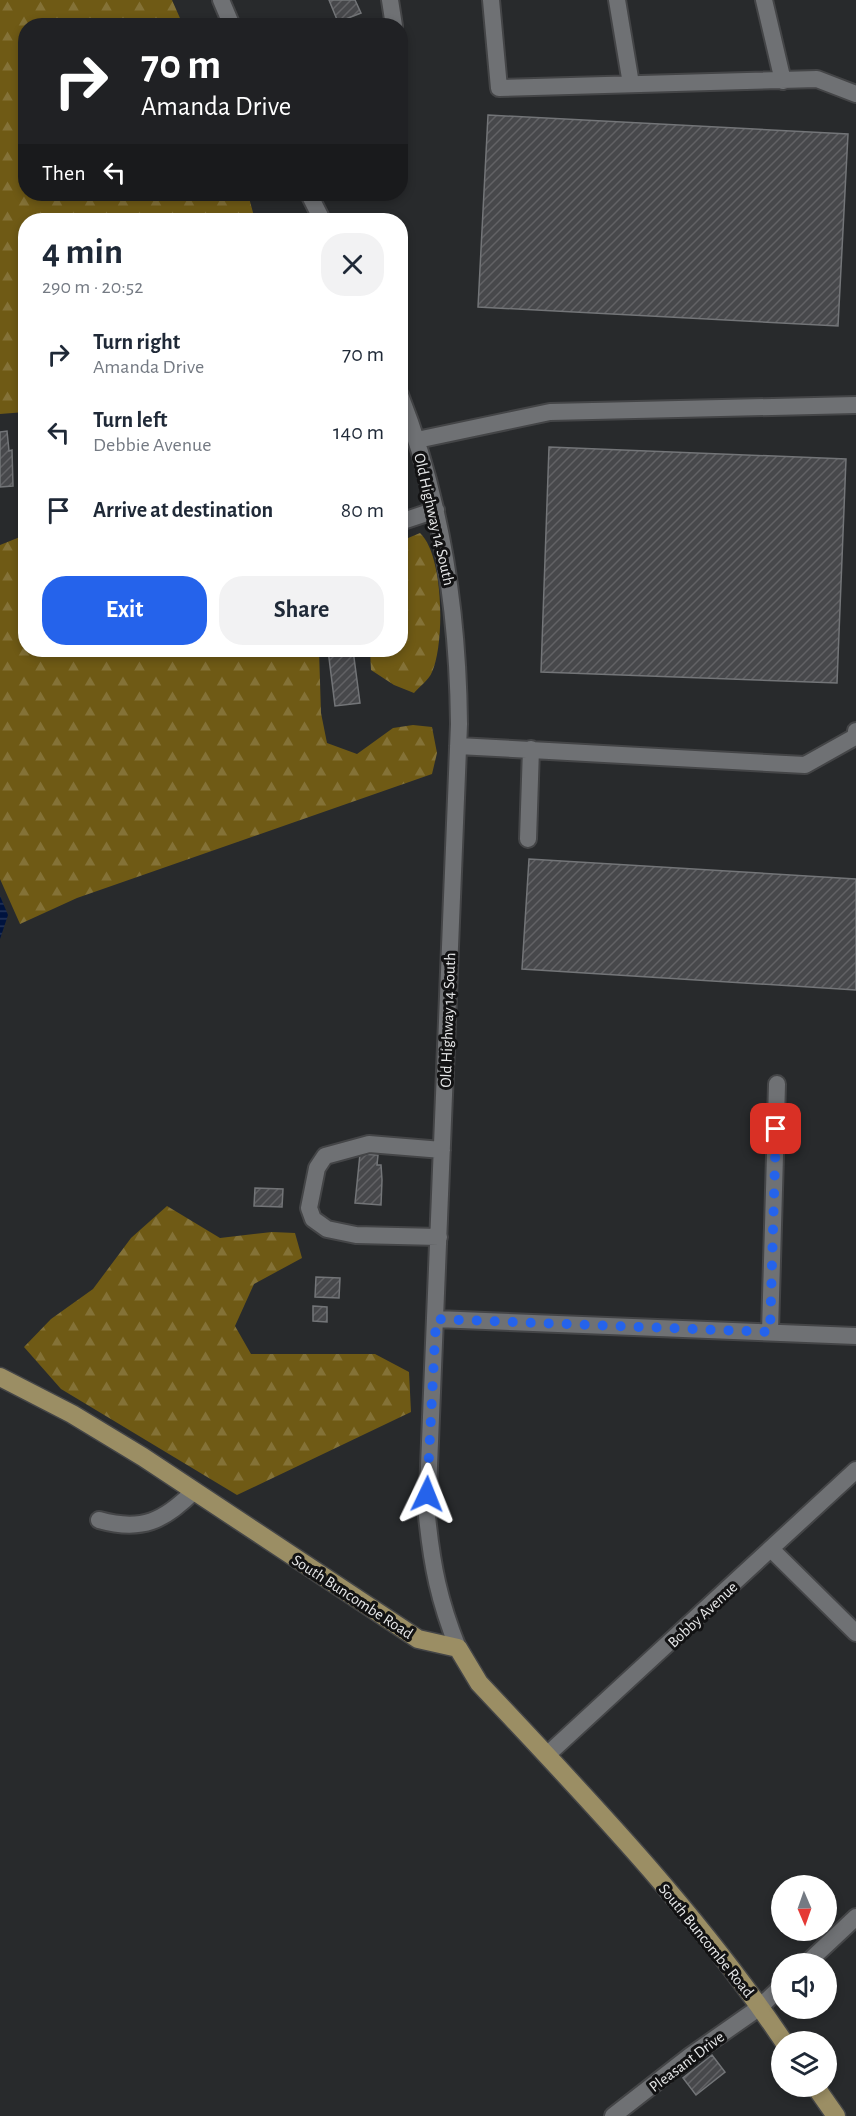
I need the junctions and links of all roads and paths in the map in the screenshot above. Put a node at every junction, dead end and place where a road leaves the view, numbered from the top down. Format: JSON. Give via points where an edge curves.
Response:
{"nodes":[{"id":1,"x":221,"y":0,"type":"edge"},
{"id":2,"x":390,"y":0,"type":"edge"},
{"id":3,"x":491,"y":0,"type":"edge"},
{"id":4,"x":617,"y":0,"type":"edge"},
{"id":5,"x":764,"y":0,"type":"edge"},
{"id":6,"x":229,"y":18,"type":"edge"},
{"id":7,"x":393,"y":18,"type":"edge"},
{"id":8,"x":783,"y":81,"type":"junction"},
{"id":9,"x":631,"y":84,"type":"junction"},
{"id":10,"x":856,"y":94,"type":"edge"},
{"id":11,"x":856,"y":405,"type":"edge"},
{"id":12,"x":408,"y":416,"type":"edge"},
{"id":13,"x":417,"y":440,"type":"junction"},
{"id":14,"x":436,"y":510,"type":"junction"},
{"id":15,"x":408,"y":519,"type":"edge"},
{"id":16,"x":856,"y":731,"type":"edge"},
{"id":17,"x":458,"y":746,"type":"junction"},
{"id":18,"x":531,"y":749,"type":"junction"},
{"id":19,"x":528,"y":839,"type":"dead end"},
{"id":20,"x":777,"y":1084,"type":"dead end"},
{"id":21,"x":442,"y":1150,"type":"junction"},
{"id":22,"x":439,"y":1237,"type":"junction"},
{"id":23,"x":436,"y":1319,"type":"junction"},
{"id":24,"x":770,"y":1332,"type":"junction"},
{"id":25,"x":856,"y":1336,"type":"edge"},
{"id":26,"x":0,"y":1377,"type":"edge"},
{"id":27,"x":856,"y":1470,"type":"edge"},
{"id":28,"x":194,"y":1491,"type":"junction"},
{"id":29,"x":99,"y":1520,"type":"dead end"},
{"id":30,"x":772,"y":1550,"type":"junction"},
{"id":31,"x":856,"y":1633,"type":"edge"},
{"id":32,"x":458,"y":1648,"type":"junction"},
{"id":33,"x":547,"y":1755,"type":"junction"},
{"id":34,"x":856,"y":1917,"type":"edge"},
{"id":35,"x":818,"y":1953,"type":"edge"},
{"id":36,"x":771,"y":1996,"type":"edge"},
{"id":37,"x":760,"y":2007,"type":"junction"},
{"id":38,"x":776,"y":2031,"type":"edge"},
{"id":39,"x":823,"y":2097,"type":"edge"},
{"id":40,"x":613,"y":2116,"type":"edge"},
{"id":41,"x":836,"y":2116,"type":"edge"}],
"edges":[{"from":1,"to":6,"type":"street"},
{"from":2,"to":7,"type":"street"},
{"from":3,"to":9,"type":"street","via":[[499,88]]},
{"from":4,"to":9,"type":"street"},
{"from":5,"to":8,"type":"street"},
{"from":8,"to":9,"type":"street"},
{"from":8,"to":10,"type":"street","via":[[817,79]]},
{"from":11,"to":13,"type":"street","via":[[550,412]]},
{"from":12,"to":13,"type":"street","name":"Old Highway 14 South"},
{"from":13,"to":14,"type":"street","name":"Old Highway 14 South"},
{"from":14,"to":15,"type":"street"},
{"from":14,"to":17,"type":"street","name":"Old Highway 14 South","via":[[456,630]]},
{"from":16,"to":18,"type":"street","via":[[855,737],[805,765]]},
{"from":17,"to":18,"type":"street"},
{"from":17,"to":21,"type":"street","name":"Old Highway 14 South"},
{"from":18,"to":19,"type":"street"},
{"from":20,"to":24,"type":"street"},
{"from":21,"to":22,"type":"street","name":"Old Highway 14 South"},
{"from":21,"to":22,"type":"street","via":[[369,1144],[325,1156],[317,1168],[309,1208],[313,1219],[327,1229],[356,1235]]},
{"from":22,"to":23,"type":"street","name":"Old Highway 14 South"},
{"from":23,"to":24,"type":"street"},
{"from":23,"to":32,"type":"street","name":"Old Highway 14 South","via":[[427,1516],[441,1606]]},
{"from":24,"to":25,"type":"street"},
{"from":26,"to":28,"type":"main road","name":"South Buncombe Road","via":[[72,1414]]},
{"from":27,"to":30,"type":"street","name":"Bobby Avenue"},
{"from":28,"to":29,"type":"street","via":[[159,1519],[138,1526]]},
{"from":28,"to":32,"type":"main road","name":"South Buncombe Road","via":[[418,1639]]},
{"from":30,"to":31,"type":"street"},
{"from":30,"to":33,"type":"street","name":"Bobby Avenue"},
{"from":32,"to":33,"type":"main road","name":"South Buncombe Road","via":[[479,1683]]},
{"from":33,"to":37,"type":"main road","name":"South Buncombe Road","via":[[652,1872]]},
{"from":34,"to":35,"type":"street"},
{"from":36,"to":37,"type":"street","name":"Pleasant Drive"},
{"from":37,"to":38,"type":"main road","name":"South Buncombe Road"},
{"from":37,"to":40,"type":"street","name":"Pleasant Drive"},
{"from":39,"to":41,"type":"main road"}]}
